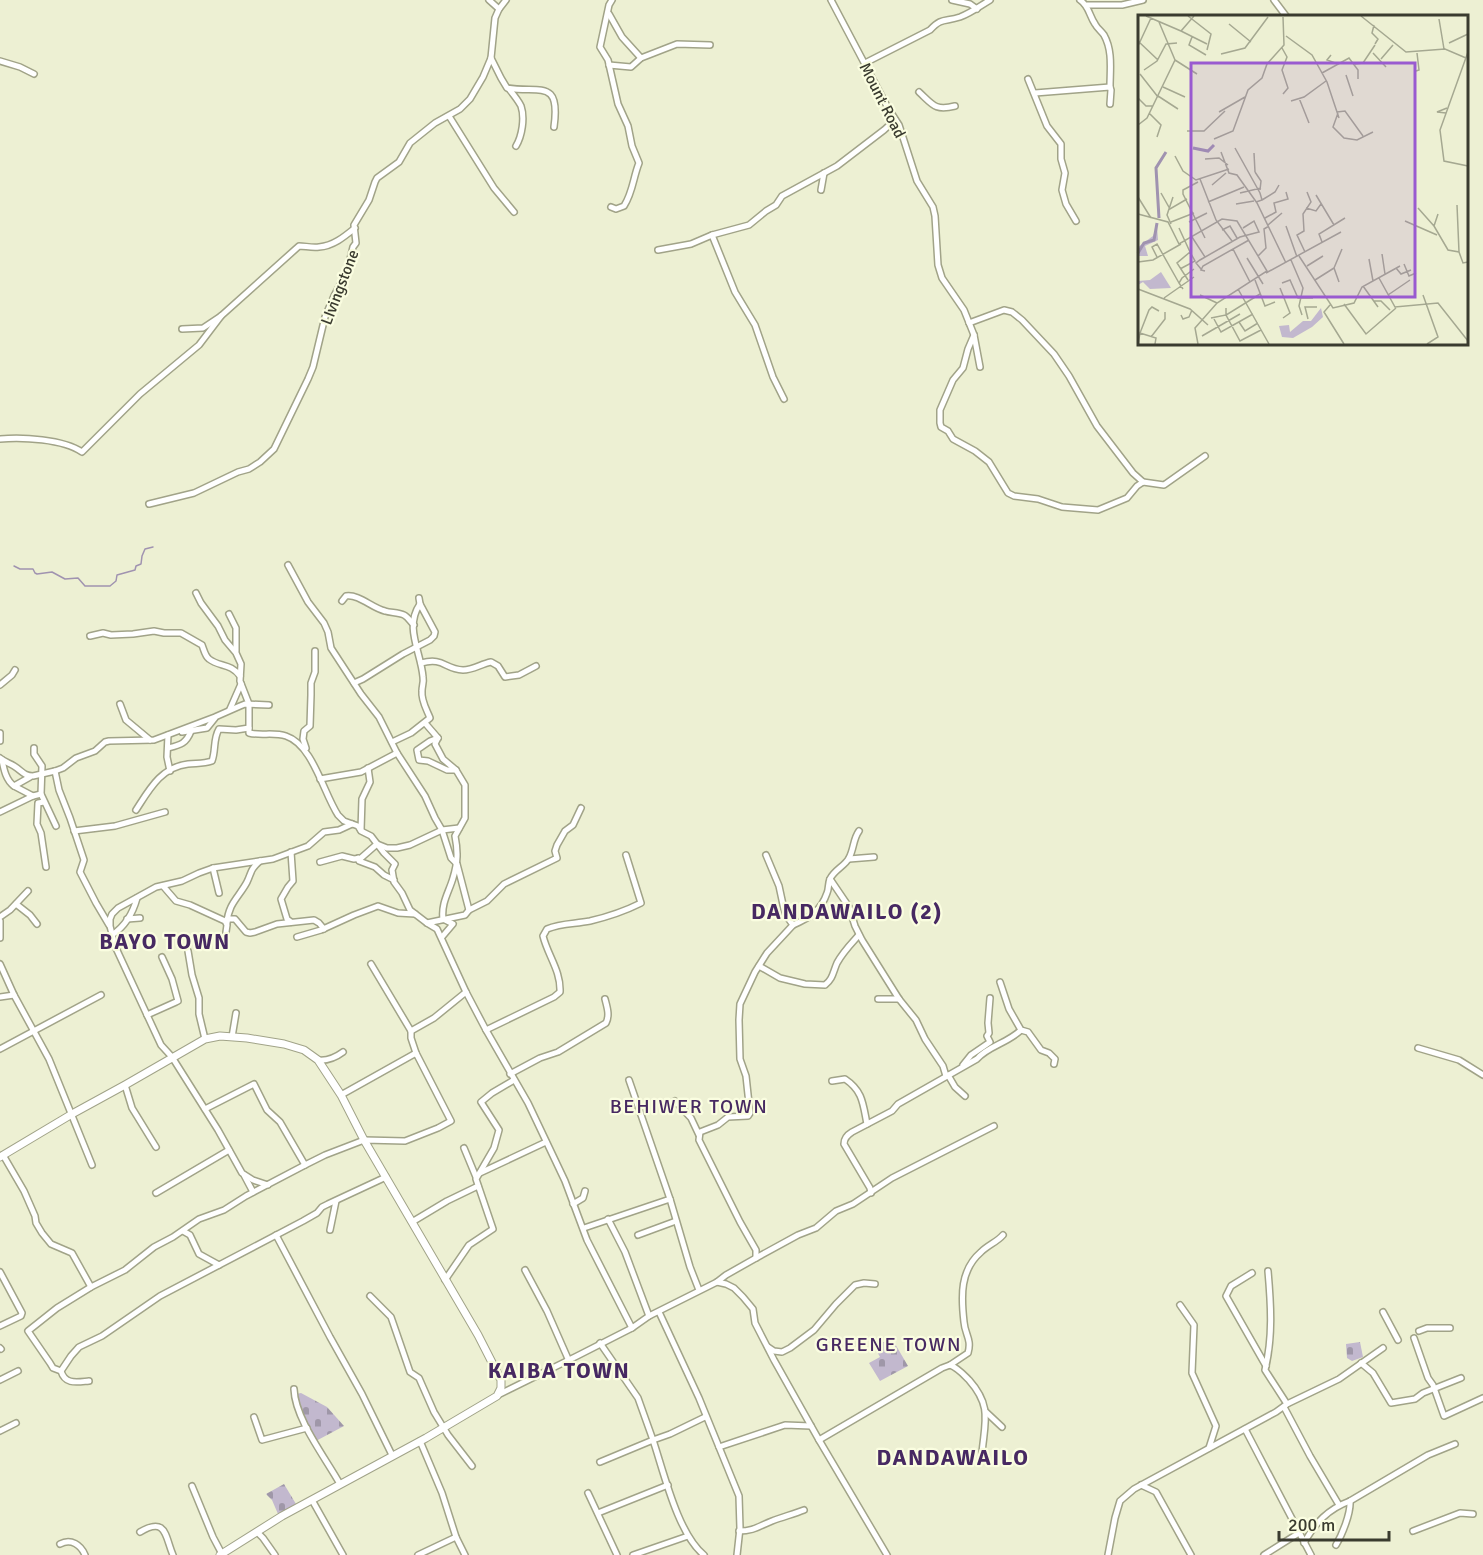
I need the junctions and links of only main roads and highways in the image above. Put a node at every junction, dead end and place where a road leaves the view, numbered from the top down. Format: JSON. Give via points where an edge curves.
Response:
{"nodes":[{"id":1,"x":1,"y":1156,"type":"edge"},
{"id":2,"x":221,"y":1555,"type":"edge"}],
"edges":[{"from":1,"to":2,"type":"main road","via":[[205,1039],[232,1037],[295,1046],[318,1060],[341,1095],[478,1335],[501,1380],[497,1396],[282,1516]]}]}
